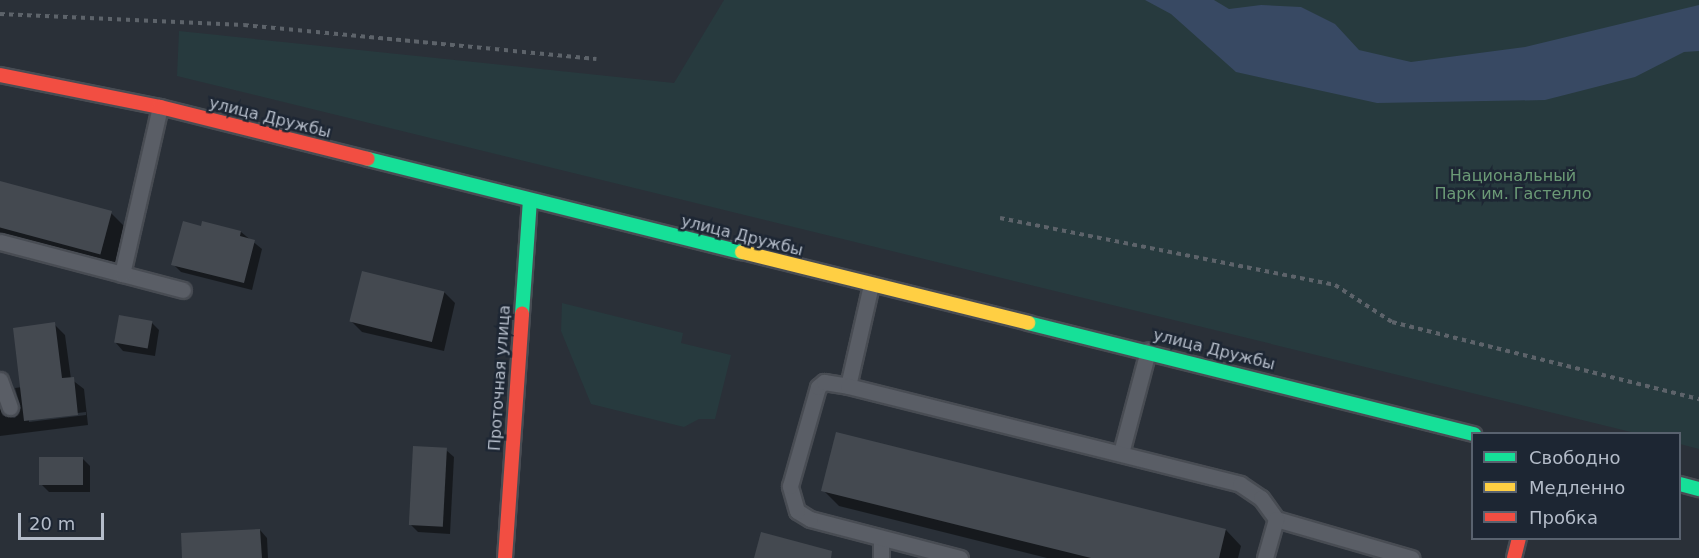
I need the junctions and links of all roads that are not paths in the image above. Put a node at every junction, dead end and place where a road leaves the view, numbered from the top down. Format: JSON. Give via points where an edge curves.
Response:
{"nodes":[{"id":1,"x":0,"y":75,"type":"edge"},
{"id":2,"x":160,"y":107,"type":"junction"},
{"id":3,"x":530,"y":201,"type":"junction"},
{"id":4,"x":0,"y":242,"type":"edge"},
{"id":5,"x":122,"y":274,"type":"junction"},
{"id":6,"x":871,"y":285,"type":"junction"},
{"id":7,"x":183,"y":290,"type":"dead end"},
{"id":8,"x":1148,"y":351,"type":"junction"},
{"id":9,"x":0,"y":380,"type":"edge"},
{"id":10,"x":848,"y":386,"type":"junction"},
{"id":11,"x":10,"y":407,"type":"dead end"},
{"id":12,"x":1471,"y":433,"type":"edge"},
{"id":13,"x":1121,"y":453,"type":"junction"},
{"id":14,"x":1681,"y":484,"type":"edge"},
{"id":15,"x":1699,"y":489,"type":"edge"},
{"id":16,"x":1276,"y":519,"type":"junction"},
{"id":17,"x":882,"y":538,"type":"junction"},
{"id":18,"x":1518,"y":540,"type":"edge"},
{"id":19,"x":505,"y":558,"type":"edge"},
{"id":20,"x":882,"y":558,"type":"edge"},
{"id":21,"x":960,"y":558,"type":"edge"},
{"id":22,"x":1265,"y":558,"type":"edge"},
{"id":23,"x":1411,"y":558,"type":"edge"},
{"id":24,"x":1514,"y":558,"type":"edge"}],
"edges":[{"from":1,"to":2,"type":"main road","name":"улица Дружбы"},
{"from":2,"to":3,"type":"main road","name":"улица Дружбы"},
{"from":2,"to":5,"type":"lane"},
{"from":3,"to":6,"type":"main road","name":"улица Дружбы"},
{"from":3,"to":19,"type":"main road","name":"Проточная улица"},
{"from":4,"to":5,"type":"lane"},
{"from":5,"to":7,"type":"lane"},
{"from":6,"to":8,"type":"main road","name":"улица Дружбы"},
{"from":6,"to":10,"type":"lane"},
{"from":8,"to":12,"type":"main road","name":"улица Дружбы"},
{"from":8,"to":13,"type":"lane"},
{"from":9,"to":11,"type":"lane"},
{"from":10,"to":13,"type":"lane"},
{"from":10,"to":17,"type":"lane","via":[[824,382],[814,394],[790,486],[791,499],[797,511],[810,519]]},
{"from":13,"to":16,"type":"lane","via":[[1240,484],[1261,498]]},
{"from":14,"to":15,"type":"main road"},
{"from":16,"to":22,"type":"lane"},
{"from":16,"to":23,"type":"lane"},
{"from":17,"to":20,"type":"lane"},
{"from":17,"to":21,"type":"lane"},
{"from":18,"to":24,"type":"main road"}]}
